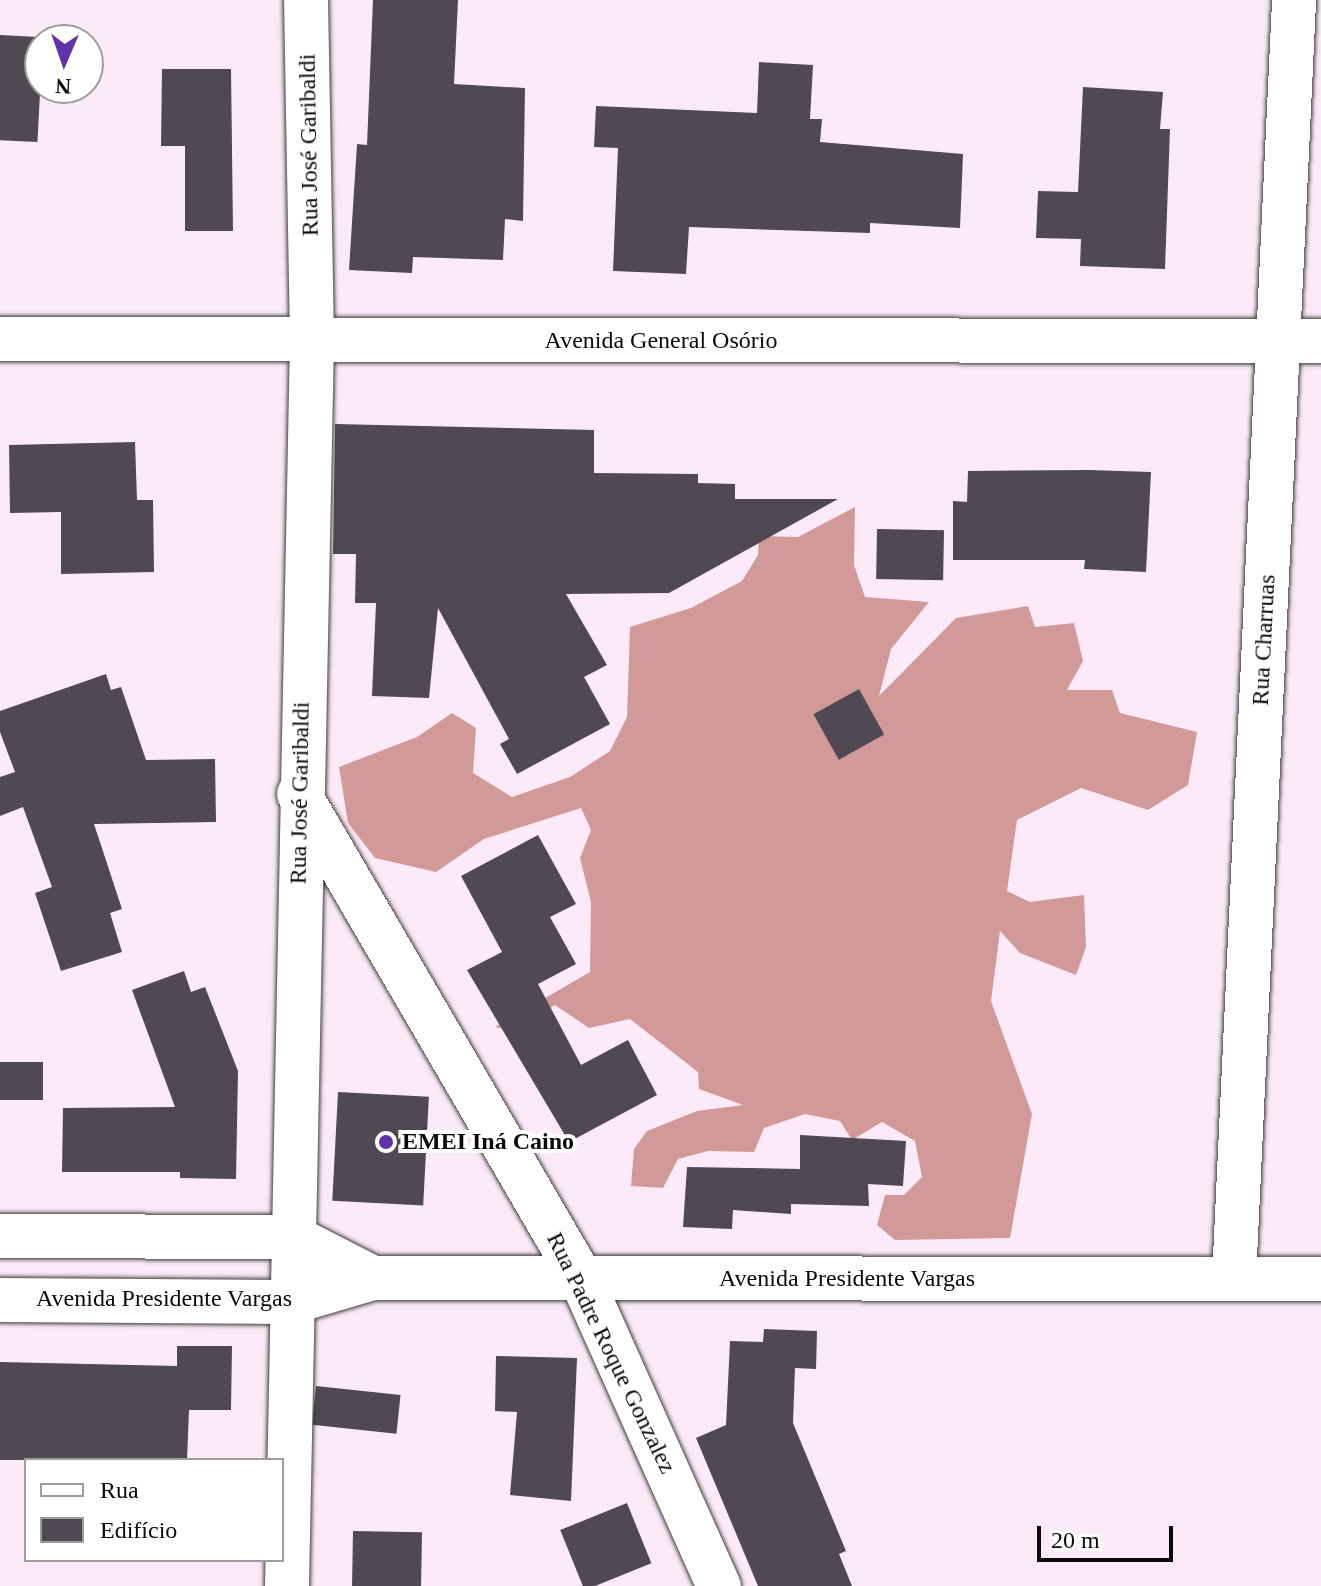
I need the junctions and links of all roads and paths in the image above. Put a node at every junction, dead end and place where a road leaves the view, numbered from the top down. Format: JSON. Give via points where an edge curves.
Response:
{"nodes":[{"id":1,"x":306,"y":0,"type":"edge"},
{"id":2,"x":1294,"y":0,"type":"edge"},
{"id":3,"x":0,"y":339,"type":"edge"},
{"id":4,"x":312,"y":341,"type":"junction"},
{"id":5,"x":1278,"y":341,"type":"junction"},
{"id":6,"x":1321,"y":341,"type":"edge"},
{"id":7,"x":299,"y":794,"type":"junction"},
{"id":8,"x":0,"y":1236,"type":"edge"},
{"id":9,"x":293,"y":1237,"type":"junction"},
{"id":10,"x":373,"y":1278,"type":"junction"},
{"id":11,"x":581,"y":1278,"type":"junction"},
{"id":12,"x":1234,"y":1279,"type":"junction"},
{"id":13,"x":1321,"y":1279,"type":"edge"},
{"id":14,"x":0,"y":1300,"type":"edge"},
{"id":15,"x":292,"y":1302,"type":"junction"},
{"id":16,"x":287,"y":1586,"type":"edge"},
{"id":17,"x":719,"y":1586,"type":"edge"}],
"edges":[{"from":1,"to":4,"type":"street","name":"Rua José Garibaldi"},
{"from":2,"to":5,"type":"street","name":"Rua Charruas"},
{"from":3,"to":4,"type":"street","name":"Avenida General Osório"},
{"from":4,"to":5,"type":"street","name":"Avenida General Osório"},
{"from":4,"to":7,"type":"street","name":"Rua José Garibaldi"},
{"from":5,"to":6,"type":"street","name":"Avenida General Osório"},
{"from":5,"to":12,"type":"street","name":"Rua Charruas"},
{"from":7,"to":9,"type":"street","name":"Rua José Garibaldi"},
{"from":7,"to":11,"type":"street","name":"Rua Padre Roque Gonzalez"},
{"from":8,"to":9,"type":"street","name":"Avenida Presidente Vargas"},
{"from":9,"to":10,"type":"street","name":"Avenida Presidente Vargas"},
{"from":9,"to":15,"type":"street","name":"Rua José Garibaldi"},
{"from":10,"to":11,"type":"street","name":"Avenida Presidente Vargas"},
{"from":10,"to":15,"type":"street","name":"Avenida Presidente Vargas"},
{"from":11,"to":12,"type":"street","name":"Avenida Presidente Vargas"},
{"from":11,"to":17,"type":"street","name":"Rua Padre Roque Gonzalez"},
{"from":12,"to":13,"type":"street","name":"Avenida Presidente Vargas"},
{"from":14,"to":15,"type":"street","name":"Avenida Presidente Vargas"},
{"from":15,"to":16,"type":"street","name":"Rua José Garibaldi"}]}
